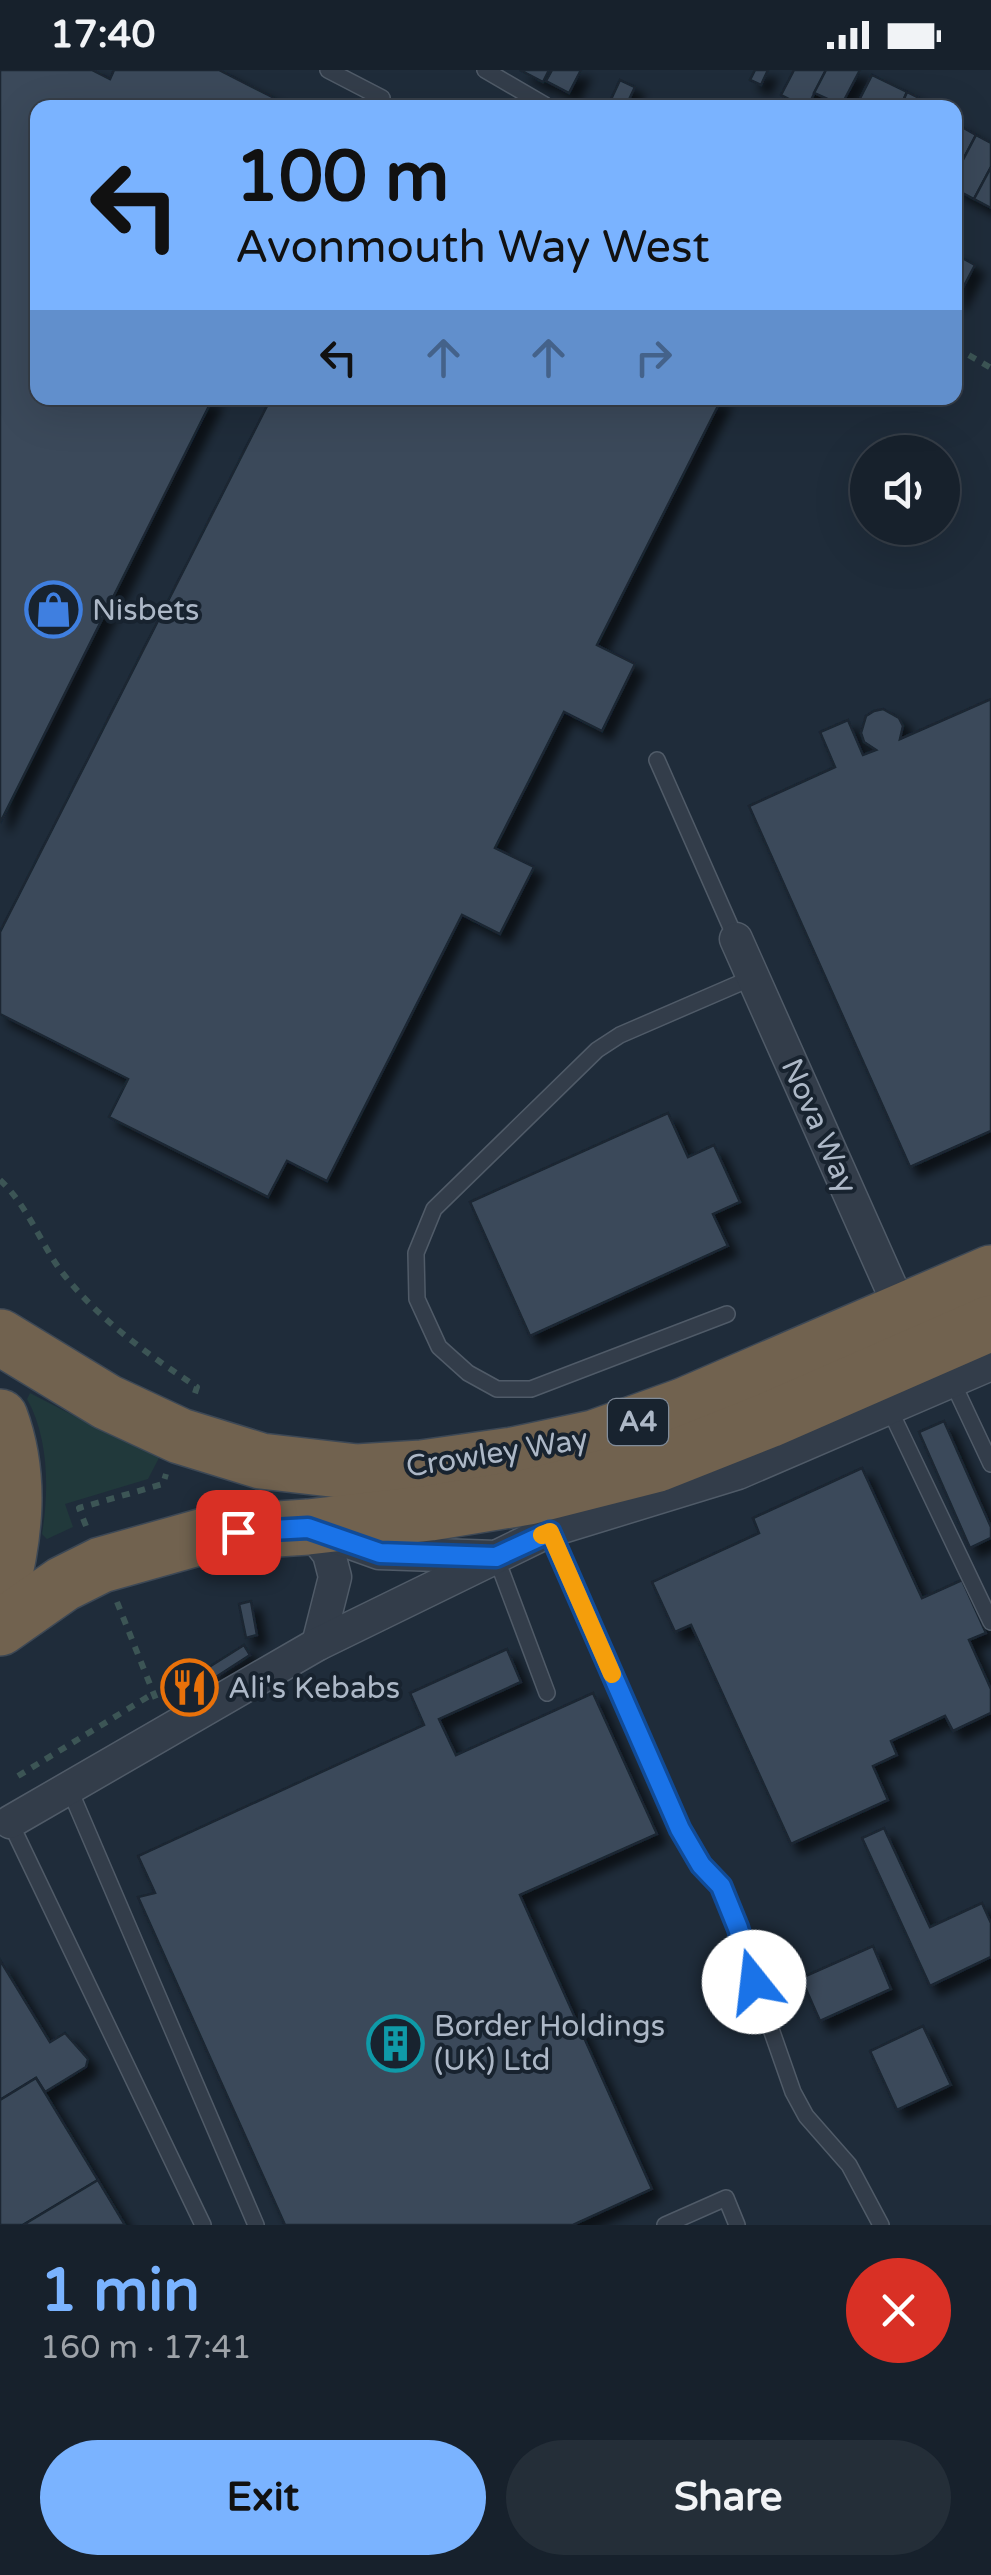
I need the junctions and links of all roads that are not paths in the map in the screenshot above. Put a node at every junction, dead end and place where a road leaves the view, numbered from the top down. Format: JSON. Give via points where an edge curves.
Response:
{"nodes":[{"id":1,"x":328,"y":70,"type":"edge"},
{"id":2,"x":485,"y":70,"type":"edge"},
{"id":3,"x":382,"y":98,"type":"dead end"},
{"id":4,"x":536,"y":100,"type":"edge"},
{"id":5,"x":657,"y":760,"type":"dead end"},
{"id":6,"x":736,"y":939,"type":"joint"},
{"id":7,"x":754,"y":977,"type":"junction"},
{"id":8,"x":991,"y":1273,"type":"edge"},
{"id":9,"x":902,"y":1312,"type":"junction"},
{"id":10,"x":727,"y":1314,"type":"dead end"},
{"id":11,"x":991,"y":1323,"type":"edge"},
{"id":12,"x":0,"y":1338,"type":"edge"},
{"id":13,"x":991,"y":1364,"type":"edge"},
{"id":14,"x":952,"y":1381,"type":"junction"},
{"id":15,"x":888,"y":1408,"type":"junction"},
{"id":16,"x":0,"y":1416,"type":"edge"},
{"id":17,"x":991,"y":1464,"type":"edge"},
{"id":18,"x":308,"y":1528,"type":"junction"},
{"id":19,"x":550,"y":1532,"type":"junction"},
{"id":20,"x":496,"y":1557,"type":"junction"},
{"id":21,"x":0,"y":1595,"type":"edge"},
{"id":22,"x":991,"y":1622,"type":"edge"},
{"id":23,"x":0,"y":1628,"type":"edge"},
{"id":24,"x":318,"y":1644,"type":"junction"},
{"id":25,"x":547,"y":1693,"type":"dead end"},
{"id":26,"x":69,"y":1788,"type":"junction"},
{"id":27,"x":10,"y":1822,"type":"joint"},
{"id":28,"x":203,"y":2225,"type":"edge"},
{"id":29,"x":256,"y":2225,"type":"edge"},
{"id":30,"x":665,"y":2225,"type":"edge"},
{"id":31,"x":737,"y":2225,"type":"edge"},
{"id":32,"x":881,"y":2225,"type":"edge"}],
"edges":[{"from":1,"to":3,"type":"lane"},
{"from":2,"to":4,"type":"lane"},
{"from":5,"to":6,"type":"lane"},
{"from":6,"to":7,"type":"street","name":"Nova Way"},
{"from":7,"to":9,"type":"street","name":"Nova Way"},
{"from":7,"to":10,"type":"lane","via":[[597,1050],[434,1209],[416,1253],[417,1299],[439,1347],[497,1389],[530,1390]]},
{"from":8,"to":9,"type":"highway","name":"Crowley Way","number":"A4"},
{"from":9,"to":12,"type":"highway","name":"Crowley Way","number":"A4","via":[[594,1438],[495,1458],[357,1472],[261,1461],[180,1436],[107,1402]]},
{"from":11,"to":18,"type":"highway","name":"Crowley Way","number":"A4","via":[[658,1464],[528,1497]]},
{"from":13,"to":14,"type":"street"},
{"from":14,"to":15,"type":"street"},
{"from":14,"to":17,"type":"lane"},
{"from":15,"to":19,"type":"street","via":[[738,1473]]},
{"from":15,"to":22,"type":"lane"},
{"from":16,"to":21,"type":"highway","via":[[16,1479]]},
{"from":18,"to":20,"type":"street","via":[[380,1553]]},
{"from":18,"to":23,"type":"highway","name":"Crowley Way","number":"A4","via":[[215,1533],[116,1558],[63,1584]]},
{"from":18,"to":24,"type":"street","via":[[329,1554],[335,1577]]},
{"from":19,"to":20,"type":"street"},
{"from":19,"to":32,"type":"lane","via":[[680,1829],[721,1886],[793,2092],[849,2165]]},
{"from":20,"to":24,"type":"street"},
{"from":20,"to":25,"type":"lane"},
{"from":24,"to":26,"type":"street"},
{"from":26,"to":27,"type":"street"},
{"from":26,"to":29,"type":"lane"},
{"from":27,"to":28,"type":"lane"},
{"from":30,"to":31,"type":"lane","via":[[726,2198]]}]}
